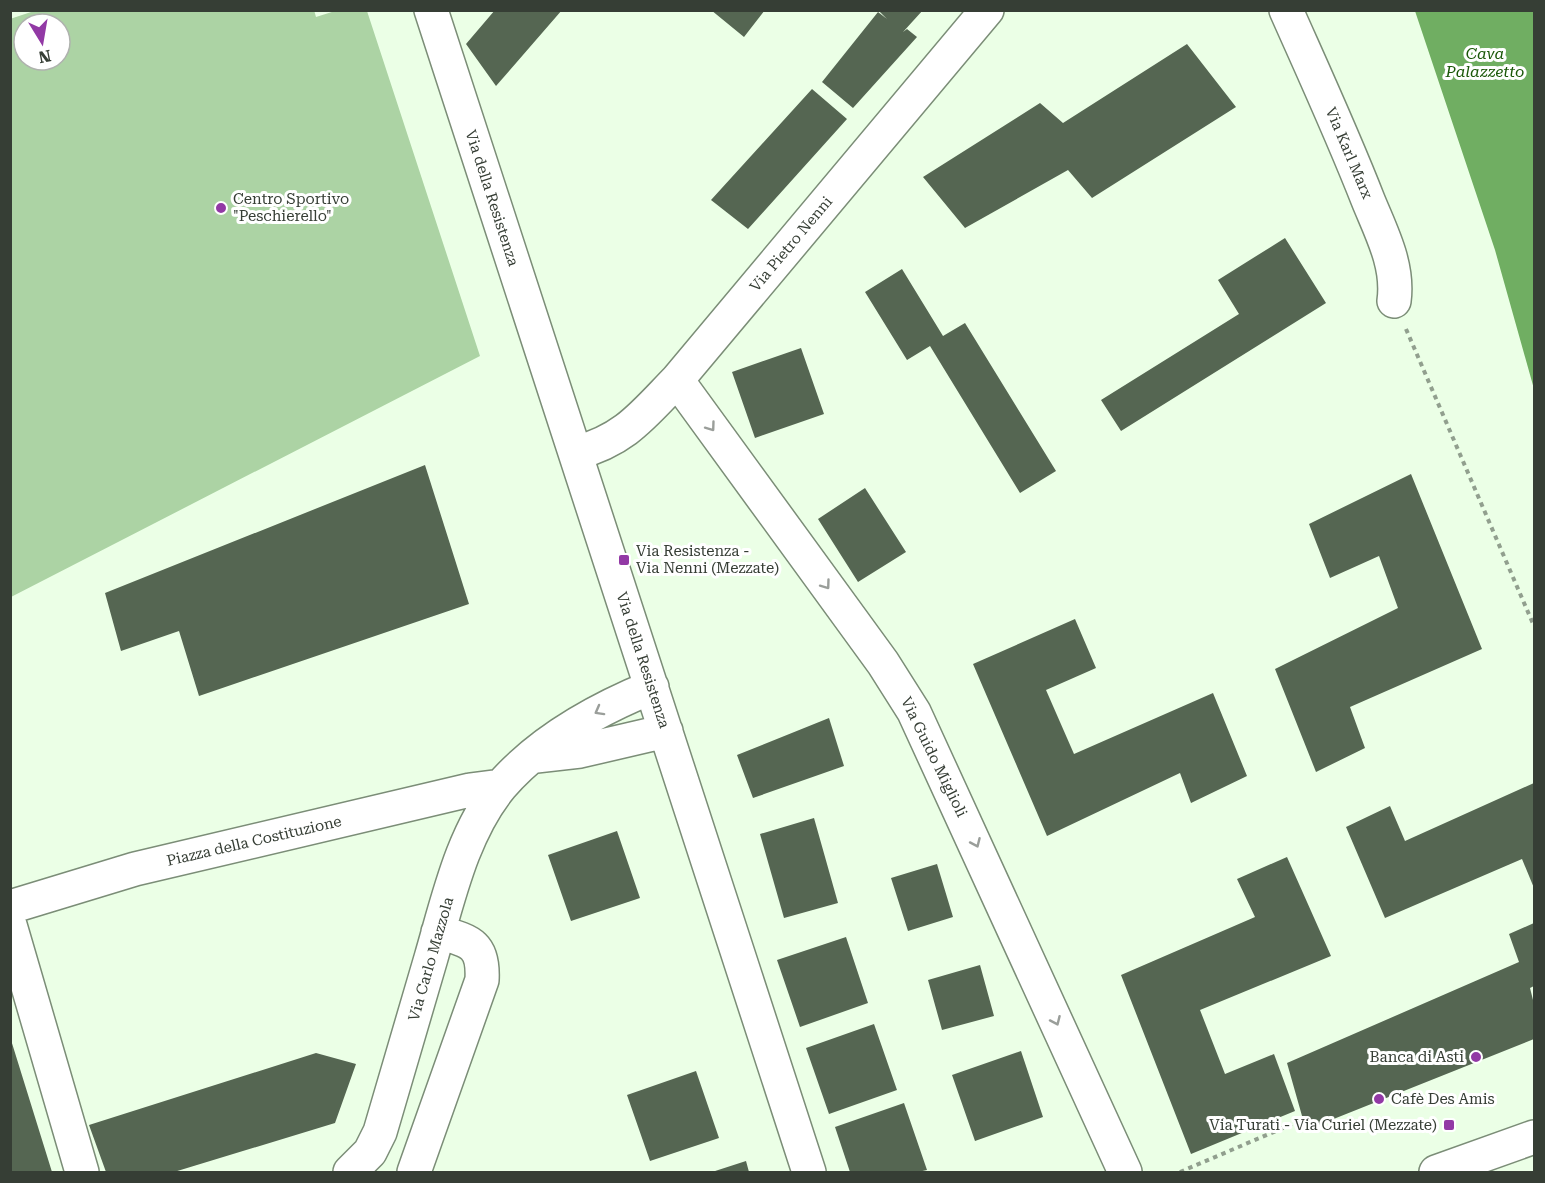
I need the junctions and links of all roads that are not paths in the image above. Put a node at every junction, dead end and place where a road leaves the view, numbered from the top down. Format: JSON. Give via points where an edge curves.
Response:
{"nodes":[{"id":1,"x":431,"y":10,"type":"edge"},
{"id":2,"x":987,"y":10,"type":"edge"},
{"id":3,"x":1286,"y":10,"type":"edge"},
{"id":4,"x":1394,"y":301,"type":"road end"},
{"id":5,"x":677,"y":380,"type":"junction"},
{"id":6,"x":576,"y":453,"type":"junction"},
{"id":7,"x":652,"y":687,"type":"junction"},
{"id":8,"x":666,"y":731,"type":"junction"},
{"id":9,"x":534,"y":757,"type":"junction"},
{"id":10,"x":501,"y":786,"type":"junction"},
{"id":11,"x":10,"y":907,"type":"edge"},
{"id":12,"x":10,"y":926,"type":"edge"},
{"id":13,"x":438,"y":932,"type":"junction"},
{"id":14,"x":1534,"y":1137,"type":"edge"},
{"id":15,"x":360,"y":1162,"type":"edge"},
{"id":16,"x":82,"y":1173,"type":"edge"},
{"id":17,"x":405,"y":1173,"type":"edge"},
{"id":18,"x":414,"y":1173,"type":"edge"},
{"id":19,"x":809,"y":1173,"type":"edge"},
{"id":20,"x":1125,"y":1173,"type":"edge"},
{"id":21,"x":1436,"y":1173,"type":"edge"}],
"edges":[{"from":1,"to":6,"type":"street","name":"Via della Resistenza"},
{"from":2,"to":5,"type":"street","name":"Via Pietro Nenni"},
{"from":3,"to":4,"type":"street","name":"Via Karl Marx","via":[[1348,148],[1389,252],[1395,279]]},
{"from":5,"to":6,"type":"street","name":"Via Pietro Nenni","via":[[623,434],[602,446]]},
{"from":5,"to":20,"type":"street","name":"Via Guido Miglioli","one_way":true,"via":[[883,663],[914,712]]},
{"from":6,"to":7,"type":"street","name":"Via della Resistenza"},
{"from":7,"to":8,"type":"street","name":"Via della Resistenza"},
{"from":7,"to":9,"type":"street","name":"Via Carlo Mazzola","one_way":true,"via":[[584,719]]},
{"from":8,"to":9,"type":"street","via":[[580,751]]},
{"from":8,"to":19,"type":"street","name":"Via della Resistenza"},
{"from":9,"to":10,"type":"street","name":"Via Carlo Mazzola"},
{"from":10,"to":11,"type":"street","name":"Piazza della Costituzione","via":[[146,866]]},
{"from":10,"to":13,"type":"street","name":"Via Carlo Mazzola","via":[[478,822],[454,879]]},
{"from":12,"to":16,"type":"street"},
{"from":13,"to":15,"type":"street","name":"Via Carlo Mazzola","via":[[380,1132]]},
{"from":13,"to":18,"type":"street","via":[[466,940],[477,948],[483,962],[482,980]]},
{"from":14,"to":21,"type":"street"},
{"from":15,"to":17,"type":"street"}]}
